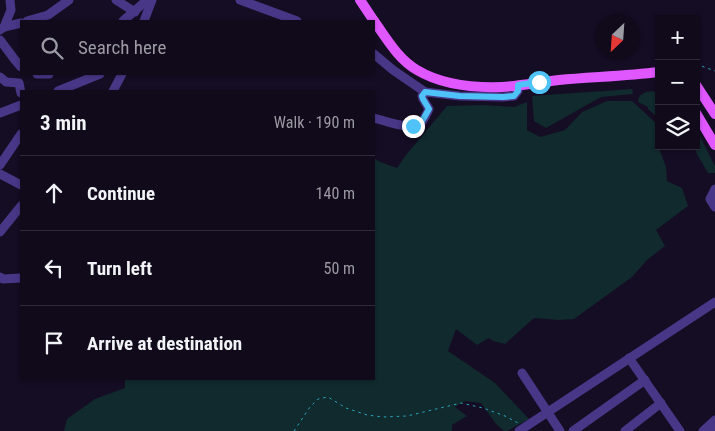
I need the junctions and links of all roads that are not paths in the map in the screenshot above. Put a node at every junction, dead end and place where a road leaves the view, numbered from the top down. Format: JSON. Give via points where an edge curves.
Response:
{"nodes":[{"id":1,"x":10,"y":0,"type":"edge"},
{"id":2,"x":69,"y":0,"type":"edge"},
{"id":3,"x":116,"y":0,"type":"edge"},
{"id":4,"x":147,"y":0,"type":"edge"},
{"id":5,"x":152,"y":0,"type":"edge"},
{"id":6,"x":240,"y":0,"type":"edge"},
{"id":7,"x":360,"y":0,"type":"edge"},
{"id":8,"x":135,"y":12,"type":"junction"},
{"id":9,"x":51,"y":18,"type":"edge"},
{"id":10,"x":35,"y":20,"type":"edge"},
{"id":11,"x":125,"y":20,"type":"edge"},
{"id":12,"x":144,"y":20,"type":"edge"},
{"id":13,"x":294,"y":20,"type":"edge"},
{"id":14,"x":373,"y":20,"type":"edge"},
{"id":15,"x":375,"y":22,"type":"edge"},
{"id":16,"x":20,"y":23,"type":"edge"},
{"id":17,"x":2,"y":29,"type":"edge"},
{"id":18,"x":0,"y":40,"type":"edge"},
{"id":19,"x":375,"y":55,"type":"edge"},
{"id":20,"x":20,"y":66,"type":"edge"},
{"id":21,"x":654,"y":72,"type":"edge"},
{"id":22,"x":98,"y":75,"type":"edge"},
{"id":23,"x":121,"y":75,"type":"edge"},
{"id":24,"x":0,"y":77,"type":"edge"},
{"id":25,"x":518,"y":85,"type":"junction"},
{"id":26,"x":20,"y":90,"type":"edge"},
{"id":27,"x":60,"y":90,"type":"edge"},
{"id":28,"x":114,"y":90,"type":"edge"},
{"id":29,"x":700,"y":91,"type":"edge"},
{"id":30,"x":425,"y":92,"type":"junction"},
{"id":31,"x":20,"y":105,"type":"edge"},
{"id":32,"x":0,"y":113,"type":"edge"},
{"id":33,"x":715,"y":114,"type":"edge"},
{"id":34,"x":375,"y":118,"type":"edge"},
{"id":35,"x":700,"y":120,"type":"edge"},
{"id":36,"x":20,"y":135,"type":"edge"},
{"id":37,"x":715,"y":145,"type":"edge"},
{"id":38,"x":0,"y":165,"type":"edge"},
{"id":39,"x":0,"y":174,"type":"edge"},
{"id":40,"x":20,"y":184,"type":"edge"},
{"id":41,"x":715,"y":189,"type":"edge"},
{"id":42,"x":20,"y":207,"type":"edge"},
{"id":43,"x":715,"y":207,"type":"edge"},
{"id":44,"x":0,"y":232,"type":"edge"},
{"id":45,"x":0,"y":277,"type":"edge"},
{"id":46,"x":20,"y":278,"type":"edge"},
{"id":47,"x":715,"y":302,"type":"edge"},
{"id":48,"x":629,"y":358,"type":"junction"},
{"id":49,"x":522,"y":373,"type":"dead end"},
{"id":50,"x":645,"y":380,"type":"junction"},
{"id":51,"x":660,"y":403,"type":"junction"},
{"id":52,"x":548,"y":413,"type":"junction"},
{"id":53,"x":715,"y":420,"type":"edge"},
{"id":54,"x":676,"y":429,"type":"edge"},
{"id":55,"x":524,"y":430,"type":"edge"},
{"id":56,"x":560,"y":431,"type":"edge"},
{"id":57,"x":572,"y":431,"type":"edge"},
{"id":58,"x":625,"y":431,"type":"edge"},
{"id":59,"x":703,"y":431,"type":"edge"}],
"edges":[{"from":1,"to":17,"type":"street","via":[[11,10]]},
{"from":2,"to":9,"type":"street"},
{"from":3,"to":8,"type":"street"},
{"from":4,"to":8,"type":"street"},
{"from":5,"to":12,"type":"street"},
{"from":6,"to":13,"type":"street"},
{"from":7,"to":14,"type":"main road"},
{"from":8,"to":11,"type":"street"},
{"from":9,"to":10,"type":"street"},
{"from":15,"to":25,"type":"main road","via":[[403,60],[442,82],[502,87]]},
{"from":16,"to":17,"type":"street"},
{"from":18,"to":20,"type":"street"},
{"from":19,"to":30,"type":"street"},
{"from":21,"to":25,"type":"main road"},
{"from":22,"to":27,"type":"street"},
{"from":23,"to":28,"type":"street"},
{"from":24,"to":26,"type":"street","via":[[6,82],[19,83]]},
{"from":25,"to":30,"type":"street","via":[[514,96],[503,97]]},
{"from":29,"to":33,"type":"main road"},
{"from":30,"to":34,"type":"street","via":[[422,96],[428,112],[421,123],[413,126]]},
{"from":31,"to":32,"type":"street"},
{"from":35,"to":37,"type":"main road"},
{"from":36,"to":38,"type":"street"},
{"from":39,"to":40,"type":"street"},
{"from":41,"to":43,"type":"street","via":[[710,199]]},
{"from":42,"to":44,"type":"street"},
{"from":45,"to":46,"type":"street"},
{"from":47,"to":48,"type":"street"},
{"from":48,"to":50,"type":"street"},
{"from":48,"to":52,"type":"street"},
{"from":49,"to":52,"type":"street"},
{"from":50,"to":51,"type":"street"},
{"from":50,"to":57,"type":"street"},
{"from":51,"to":54,"type":"street"},
{"from":51,"to":58,"type":"street"},
{"from":52,"to":55,"type":"street"},
{"from":52,"to":56,"type":"street"},
{"from":53,"to":59,"type":"street"}]}
